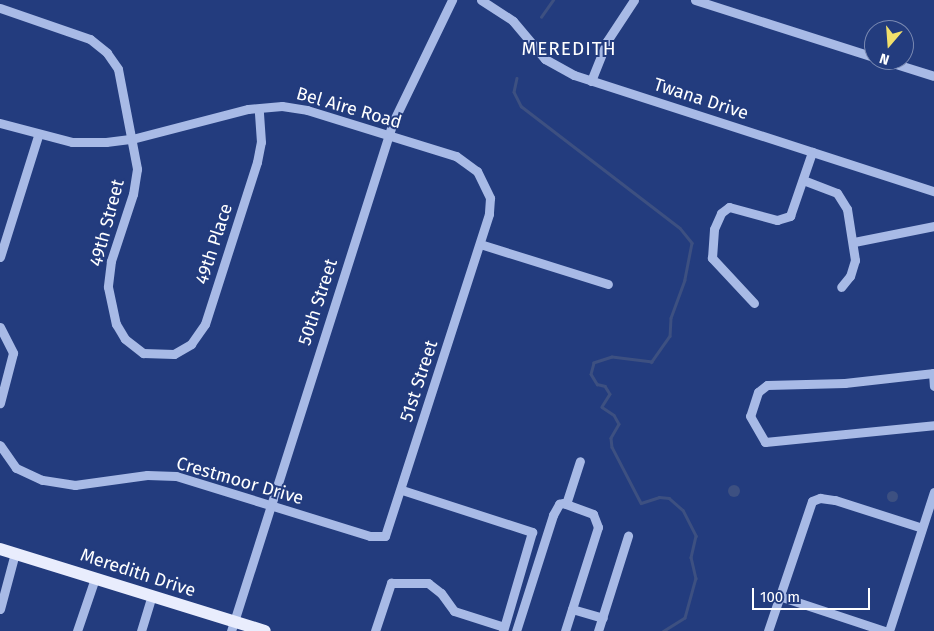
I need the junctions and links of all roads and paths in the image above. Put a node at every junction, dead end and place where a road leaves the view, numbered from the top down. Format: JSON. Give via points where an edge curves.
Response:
{"nodes":[{"id":1,"x":452,"y":0,"type":"edge"},
{"id":2,"x":481,"y":0,"type":"edge"},
{"id":3,"x":634,"y":0,"type":"edge"},
{"id":4,"x":695,"y":0,"type":"edge"},
{"id":5,"x":0,"y":8,"type":"edge"},
{"id":6,"x":864,"y":54,"type":"edge"},
{"id":7,"x":914,"y":70,"type":"edge"},
{"id":8,"x":934,"y":76,"type":"edge"},
{"id":9,"x":591,"y":81,"type":"junction"},
{"id":10,"x":259,"y":110,"type":"junction"},
{"id":11,"x":0,"y":123,"type":"edge"},
{"id":12,"x":38,"y":136,"type":"junction"},
{"id":13,"x":388,"y":136,"type":"junction"},
{"id":14,"x":132,"y":139,"type":"junction"},
{"id":15,"x":812,"y":152,"type":"junction"},
{"id":16,"x":803,"y":180,"type":"junction"},
{"id":17,"x":934,"y":191,"type":"edge"},
{"id":18,"x":934,"y":226,"type":"edge"},
{"id":19,"x":854,"y":242,"type":"junction"},
{"id":20,"x":480,"y":244,"type":"junction"},
{"id":21,"x":0,"y":257,"type":"edge"},
{"id":22,"x":608,"y":284,"type":"dead end"},
{"id":23,"x":841,"y":287,"type":"dead end"},
{"id":24,"x":754,"y":303,"type":"dead end"},
{"id":25,"x":0,"y":327,"type":"edge"},
{"id":26,"x":154,"y":355,"type":"joint"},
{"id":27,"x":933,"y":373,"type":"edge"},
{"id":28,"x":934,"y":386,"type":"edge"},
{"id":29,"x":0,"y":403,"type":"edge"},
{"id":30,"x":934,"y":424,"type":"edge"},
{"id":31,"x":0,"y":446,"type":"edge"},
{"id":32,"x":580,"y":461,"type":"dead end"},
{"id":33,"x":402,"y":490,"type":"junction"},
{"id":34,"x":934,"y":492,"type":"edge"},
{"id":35,"x":566,"y":504,"type":"junction"},
{"id":36,"x":271,"y":506,"type":"junction"},
{"id":37,"x":390,"y":528,"type":"joint"},
{"id":38,"x":922,"y":528,"type":"junction"},
{"id":39,"x":628,"y":536,"type":"dead end"},
{"id":40,"x":0,"y":549,"type":"edge"},
{"id":41,"x":15,"y":553,"type":"junction"},
{"id":42,"x":95,"y":578,"type":"junction"},
{"id":43,"x":152,"y":596,"type":"junction"},
{"id":44,"x":779,"y":596,"type":"junction"},
{"id":45,"x":0,"y":608,"type":"edge"},
{"id":46,"x":572,"y":609,"type":"junction"},
{"id":47,"x":602,"y":618,"type":"junction"},
{"id":48,"x":232,"y":626,"type":"edge"},
{"id":49,"x":503,"y":629,"type":"edge"},
{"id":50,"x":77,"y":631,"type":"edge"},
{"id":51,"x":141,"y":631,"type":"edge"},
{"id":52,"x":265,"y":631,"type":"edge"},
{"id":53,"x":375,"y":631,"type":"edge"},
{"id":54,"x":516,"y":631,"type":"edge"},
{"id":55,"x":564,"y":631,"type":"edge"},
{"id":56,"x":598,"y":631,"type":"edge"},
{"id":57,"x":768,"y":631,"type":"edge"},
{"id":58,"x":885,"y":631,"type":"edge"},
{"id":59,"x":889,"y":631,"type":"edge"}],
"edges":[{"from":1,"to":13,"type":"street","name":"50th Street","via":[[404,94]]},
{"from":2,"to":9,"type":"street","name":"Twana Drive","via":[[513,21],[545,59]]},
{"from":3,"to":9,"type":"street","via":[[607,41]]},
{"from":4,"to":6,"type":"street"},
{"from":5,"to":14,"type":"street","name":"49th Street","via":[[72,31],[90,39],[107,53],[118,69],[124,87]]},
{"from":7,"to":8,"type":"street"},
{"from":9,"to":15,"type":"street","name":"Twana Drive"},
{"from":10,"to":13,"type":"street","name":"Bel Aire Road","via":[[282,106],[306,110]]},
{"from":10,"to":14,"type":"street","name":"Bel Aire Road","via":[[219,114]]},
{"from":10,"to":26,"type":"street","name":"49th Place","via":[[261,142],[257,162],[205,324],[191,344],[174,354]]},
{"from":11,"to":12,"type":"street","name":"Bel Aire Road"},
{"from":12,"to":14,"type":"street","name":"Bel Aire Road","via":[[72,142]]},
{"from":12,"to":21,"type":"street"},
{"from":13,"to":20,"type":"street","name":"Bel Aire Road","via":[[456,156],[477,171],[490,198]]},
{"from":13,"to":36,"type":"street","name":"50th Street"},
{"from":14,"to":26,"type":"street","name":"49th Street","via":[[136,182],[111,262],[108,287],[116,324],[125,339],[143,353]]},
{"from":15,"to":16,"type":"street"},
{"from":15,"to":17,"type":"street","name":"Twana Drive"},
{"from":16,"to":19,"type":"street","via":[[837,193],[846,209]]},
{"from":16,"to":24,"type":"street","via":[[792,214],[784,219],[767,218],[733,207],[721,213],[714,229],[712,258]]},
{"from":18,"to":19,"type":"street"},
{"from":19,"to":23,"type":"street","via":[[854,268]]},
{"from":20,"to":22,"type":"street"},
{"from":20,"to":33,"type":"street","name":"51st Street"},
{"from":25,"to":29,"type":"street","via":[[13,353]]},
{"from":27,"to":28,"type":"street"},
{"from":27,"to":30,"type":"street","via":[[845,383],[767,385],[758,392],[750,416],[765,442]]},
{"from":31,"to":36,"type":"street","name":"Crestmoor Drive","via":[[16,468],[49,482],[75,485],[147,475],[176,476]]},
{"from":32,"to":35,"type":"street"},
{"from":33,"to":37,"type":"street","name":"51st Street"},
{"from":33,"to":49,"type":"street","via":[[532,532]]},
{"from":34,"to":38,"type":"street"},
{"from":35,"to":46,"type":"street","via":[[593,514],[598,526]]},
{"from":35,"to":54,"type":"street","via":[[559,504],[555,509]]},
{"from":36,"to":37,"type":"street","name":"Crestmoor Drive","via":[[376,537],[385,536]]},
{"from":36,"to":48,"type":"street","name":"50th Street"},
{"from":38,"to":44,"type":"street","via":[[835,500],[815,500],[809,504]]},
{"from":38,"to":59,"type":"street"},
{"from":39,"to":47,"type":"street"},
{"from":40,"to":41,"type":"main road","name":"Meredith Drive"},
{"from":41,"to":42,"type":"main road","name":"Meredith Drive"},
{"from":41,"to":45,"type":"street"},
{"from":42,"to":43,"type":"main road","name":"Meredith Drive"},
{"from":42,"to":50,"type":"street"},
{"from":43,"to":48,"type":"main road","name":"Meredith Drive"},
{"from":43,"to":51,"type":"street"},
{"from":44,"to":57,"type":"street"},
{"from":44,"to":58,"type":"street"},
{"from":46,"to":47,"type":"street"},
{"from":46,"to":55,"type":"street"},
{"from":47,"to":56,"type":"street"},
{"from":48,"to":52,"type":"main road","name":"Meredith Drive"},
{"from":49,"to":53,"type":"street","via":[[454,611],[441,592],[428,583],[391,583]]}]}
